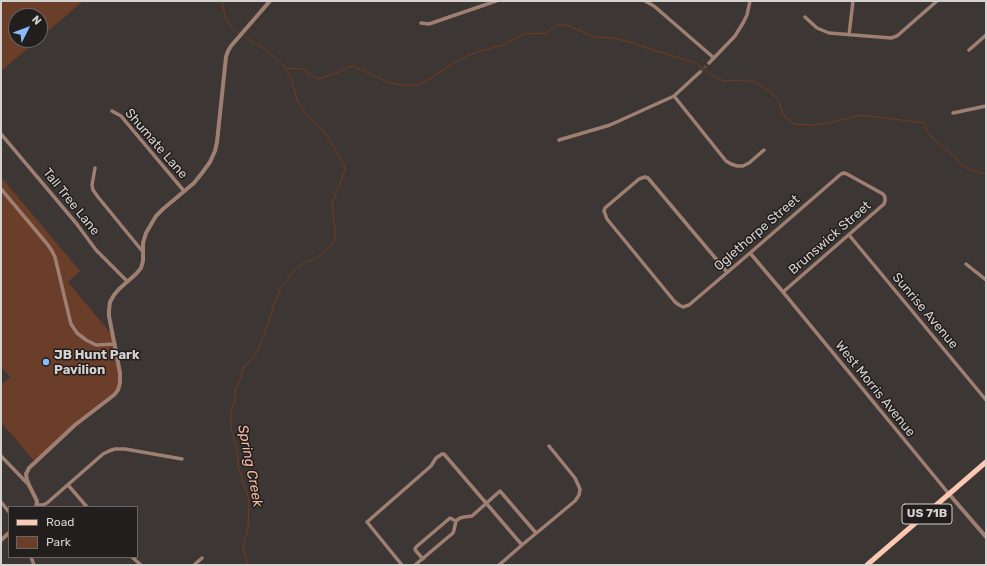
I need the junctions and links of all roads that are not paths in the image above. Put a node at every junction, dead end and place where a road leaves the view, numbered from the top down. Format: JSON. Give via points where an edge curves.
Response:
{"nodes":[{"id":1,"x":270,"y":1,"type":"edge"},
{"id":2,"x":496,"y":1,"type":"edge"},
{"id":3,"x":645,"y":1,"type":"edge"},
{"id":4,"x":750,"y":1,"type":"edge"},
{"id":5,"x":853,"y":1,"type":"edge"},
{"id":6,"x":937,"y":1,"type":"edge"},
{"id":7,"x":805,"y":17,"type":"dead end"},
{"id":8,"x":421,"y":23,"type":"dead end"},
{"id":9,"x":849,"y":35,"type":"junction"},
{"id":10,"x":986,"y":35,"type":"edge"},
{"id":11,"x":969,"y":50,"type":"dead end"},
{"id":12,"x":714,"y":58,"type":"junction"},
{"id":13,"x":709,"y":62,"type":"tunnel mouth"},
{"id":14,"x":700,"y":72,"type":"tunnel mouth"},
{"id":15,"x":674,"y":96,"type":"junction"},
{"id":16,"x":986,"y":106,"type":"edge"},
{"id":17,"x":112,"y":111,"type":"dead end"},
{"id":18,"x":953,"y":113,"type":"dead end"},
{"id":19,"x":1,"y":134,"type":"edge"},
{"id":20,"x":559,"y":140,"type":"dead end"},
{"id":21,"x":764,"y":150,"type":"dead end"},
{"id":22,"x":95,"y":168,"type":"dead end"},
{"id":23,"x":844,"y":173,"type":"joint"},
{"id":24,"x":1,"y":189,"type":"edge"},
{"id":25,"x":184,"y":191,"type":"junction"},
{"id":26,"x":848,"y":235,"type":"junction"},
{"id":27,"x":143,"y":252,"type":"junction"},
{"id":28,"x":750,"y":253,"type":"junction"},
{"id":29,"x":966,"y":264,"type":"dead end"},
{"id":30,"x":727,"y":272,"type":"junction"},
{"id":31,"x":986,"y":280,"type":"edge"},
{"id":32,"x":127,"y":281,"type":"junction"},
{"id":33,"x":783,"y":292,"type":"junction"},
{"id":34,"x":115,"y":344,"type":"junction"},
{"id":35,"x":986,"y":400,"type":"edge"},
{"id":36,"x":548,"y":446,"type":"dead end"},
{"id":37,"x":1,"y":456,"type":"edge"},
{"id":38,"x":182,"y":459,"type":"dead end"},
{"id":39,"x":986,"y":462,"type":"edge"},
{"id":40,"x":29,"y":485,"type":"junction"},
{"id":41,"x":68,"y":485,"type":"junction"},
{"id":42,"x":949,"y":494,"type":"junction"},
{"id":43,"x":1,"y":502,"type":"edge"},
{"id":44,"x":486,"y":504,"type":"junction"},
{"id":45,"x":37,"y":506,"type":"edge"},
{"id":46,"x":86,"y":506,"type":"edge"},
{"id":47,"x":8,"y":511,"type":"edge"},
{"id":48,"x":456,"y":521,"type":"junction"},
{"id":49,"x":536,"y":533,"type":"junction"},
{"id":50,"x":986,"y":537,"type":"edge"},
{"id":51,"x":522,"y":545,"type":"junction"},
{"id":52,"x":133,"y":558,"type":"edge"},
{"id":53,"x":202,"y":558,"type":"dead end"},
{"id":54,"x":422,"y":559,"type":"junction"},
{"id":55,"x":142,"y":565,"type":"edge"},
{"id":56,"x":194,"y":565,"type":"edge"},
{"id":57,"x":402,"y":565,"type":"edge"},
{"id":58,"x":415,"y":565,"type":"edge"},
{"id":59,"x":499,"y":565,"type":"edge"},
{"id":60,"x":867,"y":565,"type":"edge"}],
"edges":[{"from":1,"to":25,"type":"street","via":[[228,51],[218,142],[210,162]]},
{"from":2,"to":8,"type":"street","via":[[429,24]]},
{"from":3,"to":12,"type":"street"},
{"from":4,"to":12,"type":"street","via":[[747,15],[735,36]]},
{"from":5,"to":9,"type":"street"},
{"from":6,"to":9,"type":"street","via":[[894,37]]},
{"from":7,"to":9,"type":"street","via":[[824,32]]},
{"from":10,"to":11,"type":"street"},
{"from":12,"to":13,"type":"street"},
{"from":14,"to":15,"type":"street"},
{"from":15,"to":20,"type":"street","via":[[610,124]]},
{"from":15,"to":21,"type":"street","via":[[726,161],[743,166]]},
{"from":16,"to":18,"type":"street"},
{"from":17,"to":25,"type":"street","name":"Shumate Lane","via":[[121,116]]},
{"from":19,"to":32,"type":"street","name":"Tall Tree Lane","via":[[96,250]]},
{"from":22,"to":27,"type":"street","via":[[93,190]]},
{"from":23,"to":26,"type":"street","name":"Brunswick Street","via":[[883,194],[886,201]]},
{"from":23,"to":28,"type":"street","name":"Oglethorpe Street"},
{"from":24,"to":34,"type":"street","via":[[52,251],[71,324],[77,333],[96,345]]},
{"from":25,"to":27,"type":"street","via":[[156,216],[146,233]]},
{"from":26,"to":33,"type":"street","name":"Brunswick Street"},
{"from":26,"to":35,"type":"street","name":"Sunrise Avenue"},
{"from":27,"to":32,"type":"street","via":[[141,268]]},
{"from":28,"to":30,"type":"street","name":"Oglethorpe Street"},
{"from":28,"to":33,"type":"street","name":"West Morris Avenue"},
{"from":29,"to":31,"type":"street"},
{"from":30,"to":30,"type":"street","name":"Oglethorpe Street","via":[[645,176],[604,211],[607,219],[675,302],[683,307],[689,305]]},
{"from":32,"to":34,"type":"street","via":[[110,302]]},
{"from":33,"to":42,"type":"street","name":"West Morris Avenue"},
{"from":34,"to":40,"type":"street","via":[[120,373],[118,390],[33,463],[26,474]]},
{"from":36,"to":49,"type":"street","via":[[578,482],[580,489],[575,501]]},
{"from":37,"to":40,"type":"street"},
{"from":38,"to":41,"type":"street","via":[[136,450],[115,449],[103,454]]},
{"from":39,"to":42,"type":"main road","number":"US 71B"},
{"from":40,"to":45,"type":"street"},
{"from":41,"to":45,"type":"street","via":[[47,503]]},
{"from":41,"to":46,"type":"street"},
{"from":42,"to":50,"type":"street","name":"West Morris Avenue"},
{"from":42,"to":60,"type":"main road","number":"US 71B"},
{"from":43,"to":47,"type":"street"},
{"from":44,"to":48,"type":"street","via":[[472,516]]},
{"from":44,"to":49,"type":"street","via":[[500,491]]},
{"from":44,"to":51,"type":"street"},
{"from":44,"to":57,"type":"street","via":[[444,454],[436,458],[431,466],[367,522]]},
{"from":48,"to":54,"type":"street","via":[[453,533]]},
{"from":48,"to":54,"type":"street","via":[[450,518],[416,547]]},
{"from":49,"to":51,"type":"street"},
{"from":51,"to":59,"type":"street"},
{"from":52,"to":55,"type":"street"},
{"from":53,"to":56,"type":"street"},
{"from":54,"to":58,"type":"street"}]}
